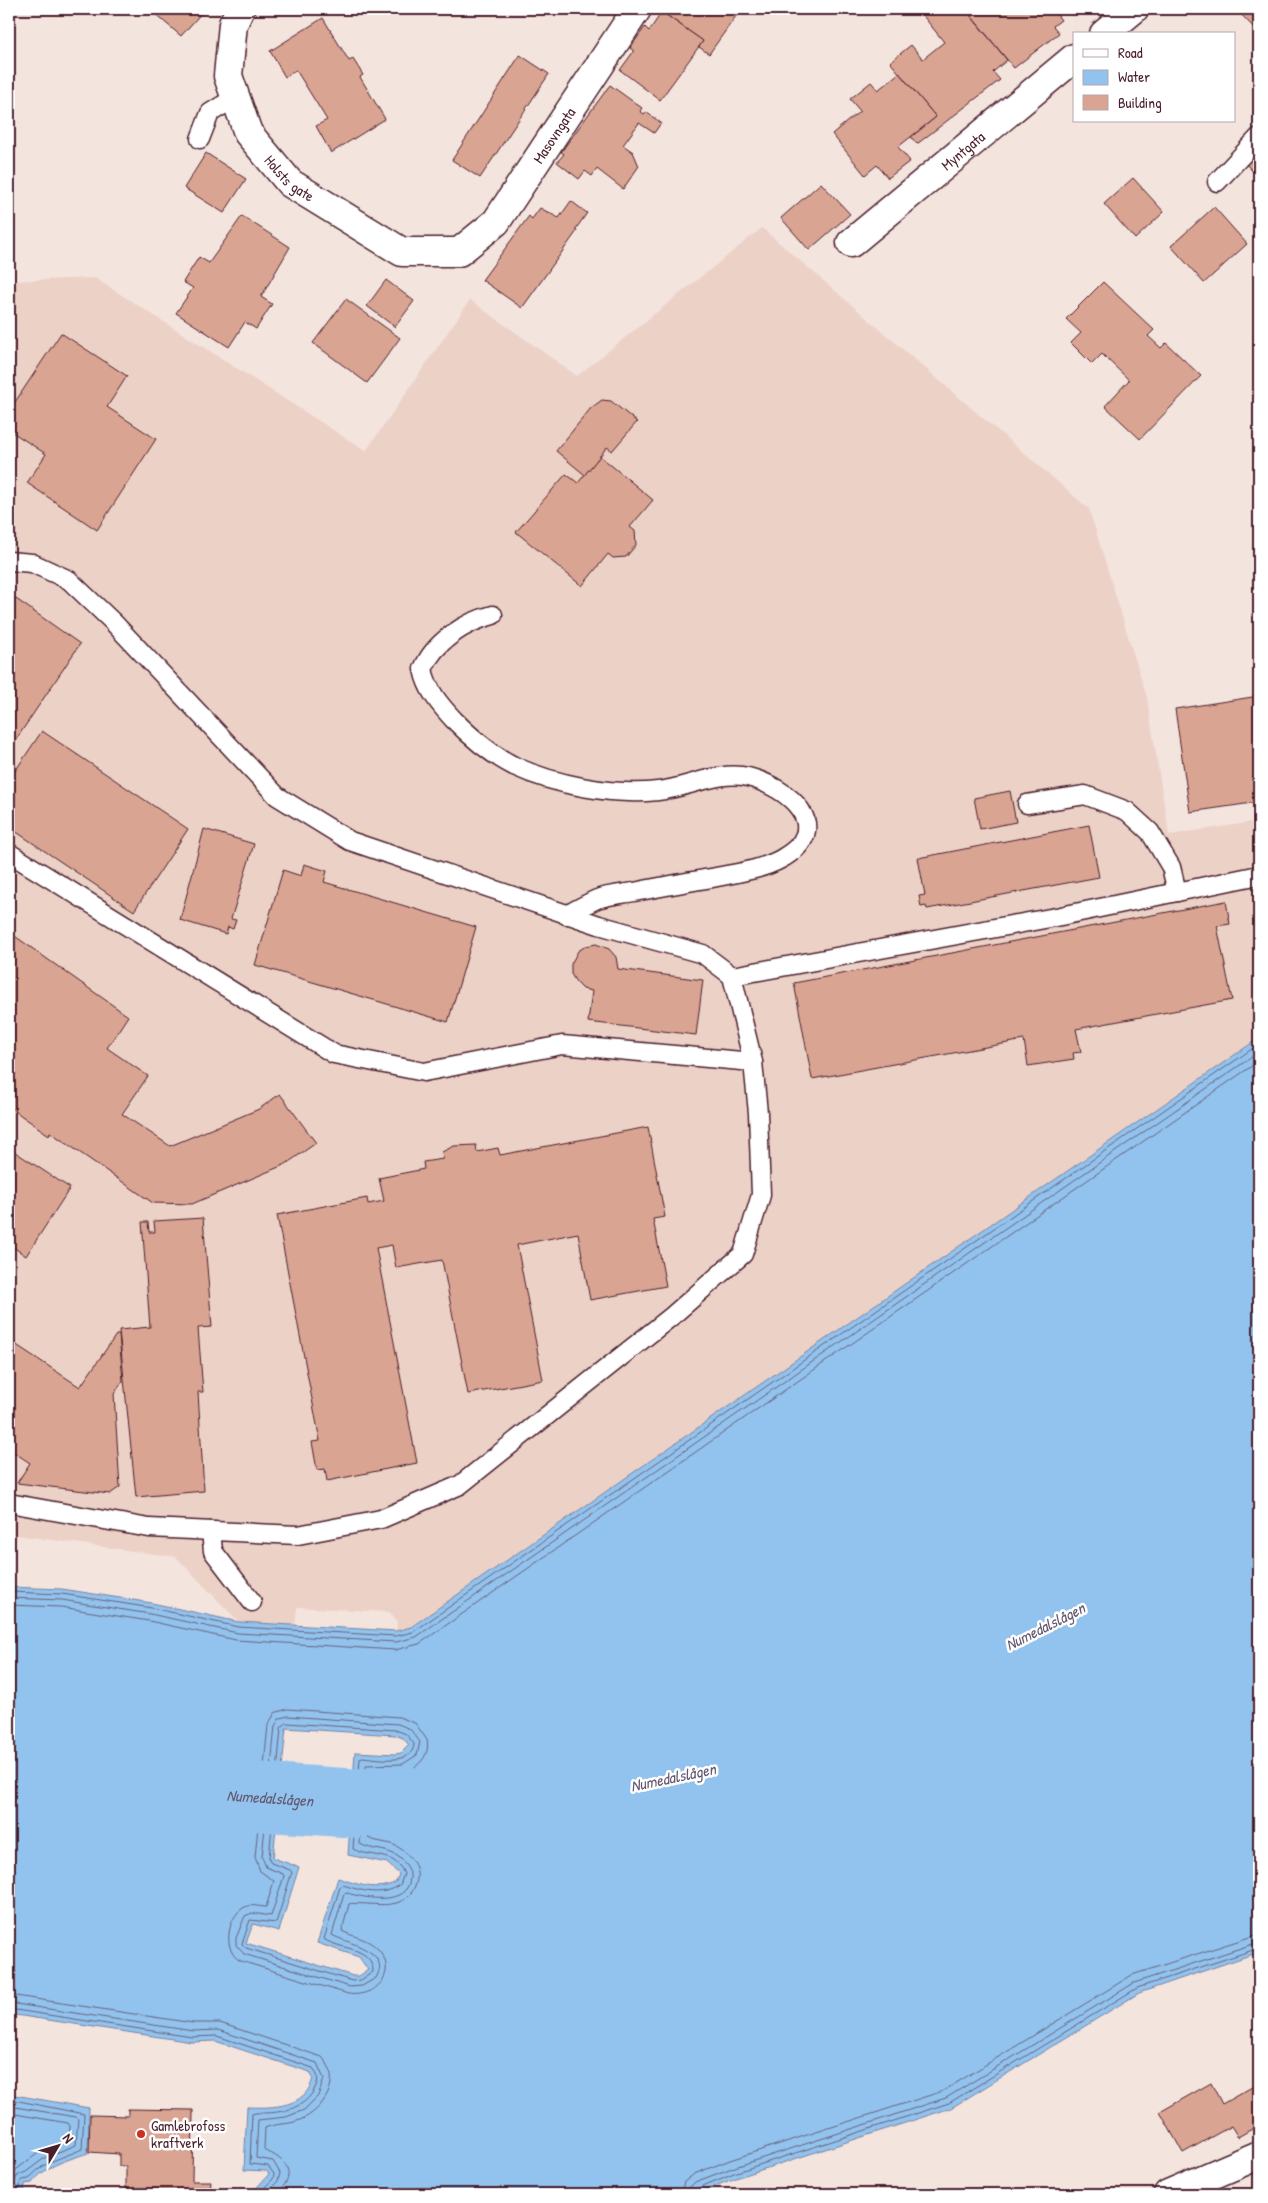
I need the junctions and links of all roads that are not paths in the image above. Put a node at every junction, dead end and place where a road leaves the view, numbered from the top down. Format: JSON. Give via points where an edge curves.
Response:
{"nodes":[{"id":1,"x":240,"y":9,"type":"edge"},
{"id":2,"x":637,"y":9,"type":"edge"},
{"id":3,"x":1134,"y":9,"type":"edge"},
{"id":4,"x":1106,"y":32,"type":"edge"},
{"id":5,"x":1073,"y":59,"type":"edge"},
{"id":6,"x":236,"y":97,"type":"junction"},
{"id":7,"x":1259,"y":137,"type":"edge"},
{"id":8,"x":200,"y":139,"type":"dead end"},
{"id":9,"x":1217,"y":182,"type":"dead end"},
{"id":10,"x":852,"y":243,"type":"dead end"},
{"id":11,"x":459,"y":252,"type":"joint"},
{"id":12,"x":9,"y":561,"type":"edge"},
{"id":13,"x":493,"y":615,"type":"dead end"},
{"id":14,"x":1027,"y":804,"type":"dead end"},
{"id":15,"x":9,"y":853,"type":"edge"},
{"id":16,"x":1259,"y":875,"type":"edge"},
{"id":17,"x":1177,"y":892,"type":"junction"},
{"id":18,"x":566,"y":915,"type":"junction"},
{"id":19,"x":732,"y":976,"type":"junction"},
{"id":20,"x":753,"y":1062,"type":"junction"},
{"id":21,"x":9,"y":1502,"type":"edge"},
{"id":22,"x":211,"y":1531,"type":"junction"},
{"id":23,"x":252,"y":1602,"type":"dead end"},
{"id":24,"x":1259,"y":2155,"type":"edge"},
{"id":25,"x":1168,"y":2194,"type":"edge"}],
"edges":[{"from":1,"to":6,"type":"street","name":"Holsts gate","via":[[233,24],[228,76]]},
{"from":2,"to":11,"type":"street","name":"Masovngata","via":[[496,222]]},
{"from":3,"to":4,"type":"street"},
{"from":5,"to":10,"type":"street","name":"Myntgata"},
{"from":6,"to":8,"type":"lane","via":[[210,113]]},
{"from":6,"to":11,"type":"street","name":"Holsts gate","via":[[248,133],[290,183],[402,252]]},
{"from":7,"to":9,"type":"lane"},
{"from":12,"to":18,"type":"lane","via":[[32,563],[69,580],[113,622],[277,796],[350,841]]},
{"from":13,"to":18,"type":"lane","via":[[476,619],[453,634],[434,651],[424,669],[426,684],[445,711],[469,735],[513,766],[612,791],[659,791],[719,778],[746,777],[783,792],[806,818],[806,833],[798,846],[781,859],[741,872],[598,899]]},
{"from":14,"to":17,"type":"lane","via":[[1085,795],[1127,811],[1150,832],[1171,867]]},
{"from":15,"to":20,"type":"lane","via":[[334,1054],[424,1072],[562,1045]]},
{"from":16,"to":17,"type":"lane"},
{"from":17,"to":19,"type":"lane"},
{"from":18,"to":19,"type":"lane","via":[[703,954]]},
{"from":19,"to":20,"type":"lane"},
{"from":20,"to":22,"type":"lane","via":[[761,1195],[743,1254],[672,1316],[460,1485],[381,1519],[298,1535]]},
{"from":21,"to":22,"type":"lane","via":[[149,1528]]},
{"from":22,"to":23,"type":"lane","via":[[213,1551]]},
{"from":24,"to":25,"type":"street"}]}
